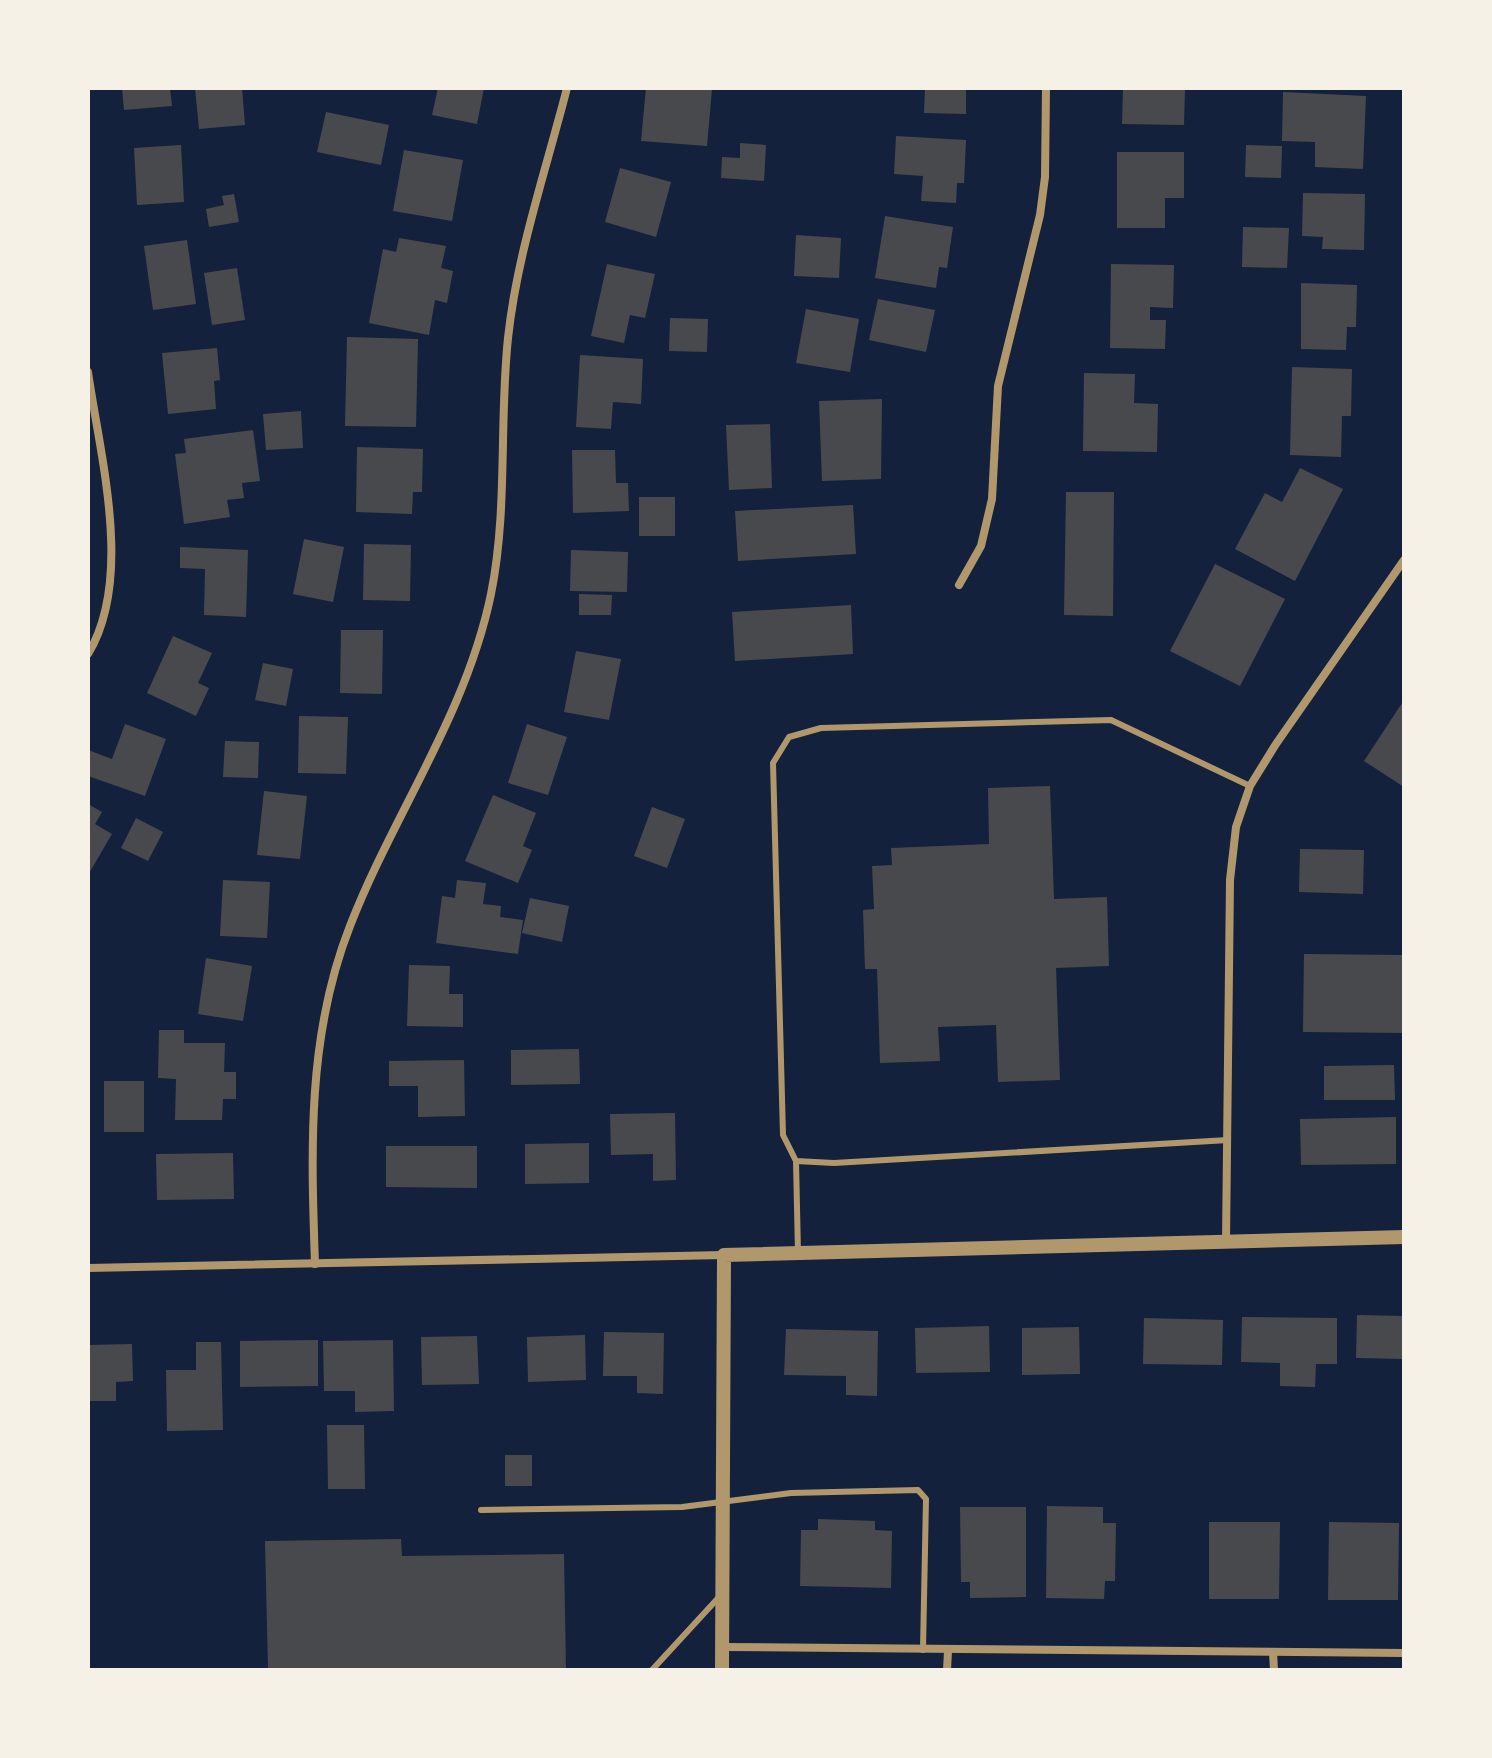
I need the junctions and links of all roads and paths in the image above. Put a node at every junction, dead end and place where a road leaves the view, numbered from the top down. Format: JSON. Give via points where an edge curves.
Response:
{"nodes":[{"id":1,"x":567,"y":88,"type":"edge"},
{"id":2,"x":1046,"y":88,"type":"edge"},
{"id":3,"x":88,"y":372,"type":"edge"},
{"id":4,"x":1404,"y":560,"type":"edge"},
{"id":5,"x":959,"y":585,"type":"dead end"},
{"id":6,"x":88,"y":654,"type":"edge"},
{"id":7,"x":1250,"y":786,"type":"junction"},
{"id":8,"x":1228,"y":1140,"type":"junction"},
{"id":9,"x":796,"y":1161,"type":"junction"},
{"id":10,"x":1404,"y":1237,"type":"edge"},
{"id":11,"x":1226,"y":1241,"type":"junction"},
{"id":12,"x":798,"y":1253,"type":"junction"},
{"id":13,"x":724,"y":1255,"type":"junction"},
{"id":14,"x":315,"y":1264,"type":"junction"},
{"id":15,"x":88,"y":1268,"type":"edge"},
{"id":16,"x":721,"y":1502,"type":"junction"},
{"id":17,"x":481,"y":1510,"type":"dead end"},
{"id":18,"x":721,"y":1595,"type":"junction"},
{"id":19,"x":722,"y":1647,"type":"junction"},
{"id":20,"x":923,"y":1650,"type":"junction"},
{"id":21,"x":948,"y":1651,"type":"junction"},
{"id":22,"x":1273,"y":1652,"type":"junction"},
{"id":23,"x":1404,"y":1653,"type":"edge"},
{"id":24,"x":652,"y":1670,"type":"edge"},
{"id":25,"x":722,"y":1670,"type":"edge"},
{"id":26,"x":947,"y":1670,"type":"edge"},
{"id":27,"x":1274,"y":1670,"type":"edge"}],
"edges":[{"from":1,"to":14,"type":"street","via":[[509,333],[491,595],[449,725],[375,869],[330,982],[312,1122]]},
{"from":2,"to":5,"type":"street","via":[[1040,215],[998,386],[992,499],[981,546]]},
{"from":3,"to":6,"type":"street","via":[[112,562],[109,603]]},
{"from":4,"to":7,"type":"street"},
{"from":7,"to":8,"type":"street","via":[[1236,827],[1230,880]]},
{"from":7,"to":9,"type":"lane","via":[[1111,720],[821,728],[789,737],[773,763],[783,1135]]},
{"from":8,"to":9,"type":"lane"},
{"from":8,"to":11,"type":"street"},
{"from":9,"to":12,"type":"lane"},
{"from":10,"to":11,"type":"street"},
{"from":11,"to":12,"type":"street"},
{"from":12,"to":13,"type":"street"},
{"from":13,"to":14,"type":"street"},
{"from":13,"to":16,"type":"street"},
{"from":14,"to":15,"type":"street"},
{"from":16,"to":17,"type":"lane"},
{"from":16,"to":18,"type":"street"},
{"from":16,"to":20,"type":"lane","via":[[812,1492],[924,1493]]},
{"from":18,"to":19,"type":"street"},
{"from":18,"to":24,"type":"lane"},
{"from":19,"to":20,"type":"street"},
{"from":19,"to":25,"type":"street"},
{"from":20,"to":21,"type":"street"},
{"from":21,"to":22,"type":"street"},
{"from":21,"to":26,"type":"street"},
{"from":22,"to":23,"type":"street"},
{"from":22,"to":27,"type":"street"}]}
